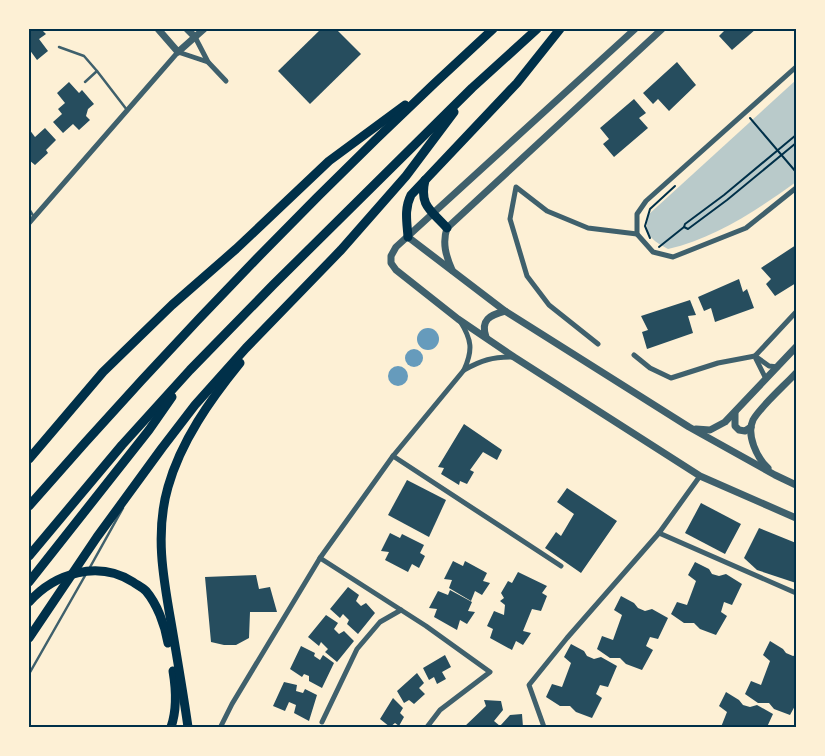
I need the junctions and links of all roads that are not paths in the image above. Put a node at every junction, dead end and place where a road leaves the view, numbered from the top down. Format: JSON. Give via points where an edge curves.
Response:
{"nodes":[{"id":1,"x":158,"y":29,"type":"edge"},
{"id":2,"x":187,"y":29,"type":"edge"},
{"id":3,"x":204,"y":29,"type":"edge"},
{"id":4,"x":493,"y":29,"type":"edge"},
{"id":5,"x":537,"y":29,"type":"edge"},
{"id":6,"x":560,"y":29,"type":"edge"},
{"id":7,"x":635,"y":29,"type":"edge"},
{"id":8,"x":662,"y":29,"type":"edge"},
{"id":9,"x":195,"y":37,"type":"junction"},
{"id":10,"x":59,"y":47,"type":"dead end"},
{"id":11,"x":178,"y":52,"type":"junction"},
{"id":12,"x":208,"y":62,"type":"junction"},
{"id":13,"x":796,"y":67,"type":"edge"},
{"id":14,"x":98,"y":71,"type":"junction"},
{"id":15,"x":85,"y":82,"type":"dead end"},
{"id":16,"x":226,"y":82,"type":"dead end"},
{"id":17,"x":433,"y":84,"type":"junction"},
{"id":18,"x":472,"y":88,"type":"junction"},
{"id":19,"x":127,"y":110,"type":"junction"},
{"id":20,"x":425,"y":179,"type":"junction"},
{"id":21,"x":796,"y":188,"type":"edge"},
{"id":22,"x":29,"y":209,"type":"edge"},
{"id":23,"x":434,"y":214,"type":"junction"},
{"id":24,"x":34,"y":217,"type":"junction"},
{"id":25,"x":29,"y":223,"type":"edge"},
{"id":26,"x":447,"y":228,"type":"junction"},
{"id":27,"x":637,"y":234,"type":"junction"},
{"id":28,"x":408,"y":237,"type":"junction"},
{"id":29,"x":454,"y":273,"type":"junction"},
{"id":30,"x":505,"y":311,"type":"junction"},
{"id":31,"x":796,"y":312,"type":"edge"},
{"id":32,"x":276,"y":316,"type":"junction"},
{"id":33,"x":458,"y":319,"type":"junction"},
{"id":34,"x":486,"y":338,"type":"junction"},
{"id":35,"x":598,"y":344,"type":"dead end"},
{"id":36,"x":796,"y":347,"type":"edge"},
{"id":37,"x":634,"y":355,"type":"dead end"},
{"id":38,"x":755,"y":356,"type":"junction"},
{"id":39,"x":514,"y":357,"type":"junction"},
{"id":40,"x":778,"y":367,"type":"junction"},
{"id":41,"x":190,"y":370,"type":"junction"},
{"id":42,"x":464,"y":370,"type":"junction"},
{"id":43,"x":796,"y":373,"type":"edge"},
{"id":44,"x":766,"y":379,"type":"junction"},
{"id":45,"x":735,"y":412,"type":"junction"},
{"id":46,"x":689,"y":427,"type":"junction"},
{"id":47,"x":751,"y":427,"type":"junction"},
{"id":48,"x":393,"y":456,"type":"junction"},
{"id":49,"x":29,"y":459,"type":"edge"},
{"id":50,"x":775,"y":475,"type":"junction"},
{"id":51,"x":700,"y":476,"type":"junction"},
{"id":52,"x":138,"y":481,"type":"junction"},
{"id":53,"x":796,"y":484,"type":"edge"},
{"id":54,"x":29,"y":506,"type":"edge"},
{"id":55,"x":796,"y":518,"type":"edge"},
{"id":56,"x":659,"y":533,"type":"junction"},
{"id":57,"x":29,"y":556,"type":"edge"},
{"id":58,"x":320,"y":558,"type":"junction"},
{"id":59,"x":561,"y":566,"type":"dead end"},
{"id":60,"x":29,"y":582,"type":"edge"},
{"id":61,"x":796,"y":593,"type":"edge"},
{"id":62,"x":32,"y":599,"type":"edge"},
{"id":63,"x":401,"y":610,"type":"junction"},
{"id":64,"x":29,"y":638,"type":"edge"},
{"id":65,"x":29,"y":674,"type":"edge"},
{"id":66,"x":322,"y":722,"type":"dead end"},
{"id":67,"x":221,"y":726,"type":"dead end"},
{"id":68,"x":171,"y":727,"type":"edge"},
{"id":69,"x":188,"y":727,"type":"edge"},
{"id":70,"x":427,"y":727,"type":"edge"},
{"id":71,"x":544,"y":727,"type":"edge"}],
"edges":[{"from":1,"to":11,"type":"street"},
{"from":2,"to":9,"type":"street"},
{"from":3,"to":9,"type":"street"},
{"from":4,"to":17,"type":"highway"},
{"from":5,"to":18,"type":"highway"},
{"from":6,"to":20,"type":"highway","via":[[517,83]]},
{"from":7,"to":23,"type":"street"},
{"from":8,"to":26,"type":"street"},
{"from":9,"to":11,"type":"street"},
{"from":9,"to":12,"type":"street"},
{"from":10,"to":14,"type":"lane","via":[[84,56]]},
{"from":11,"to":12,"type":"street"},
{"from":11,"to":19,"type":"street"},
{"from":12,"to":16,"type":"street"},
{"from":13,"to":27,"type":"street","via":[[646,202],[637,214]]},
{"from":14,"to":15,"type":"lane"},
{"from":14,"to":19,"type":"lane"},
{"from":17,"to":49,"type":"highway","via":[[329,161],[172,305],[103,372]]},
{"from":17,"to":54,"type":"highway","via":[[216,301],[104,420]]},
{"from":18,"to":32,"type":"highway","via":[[406,176],[341,250]]},
{"from":18,"to":41,"type":"highway"},
{"from":19,"to":24,"type":"street"},
{"from":20,"to":23,"type":"highway","via":[[423,198]]},
{"from":20,"to":28,"type":"highway","via":[[407,204]]},
{"from":21,"to":27,"type":"street","via":[[746,228],[673,257],[654,252]]},
{"from":22,"to":24,"type":"lane"},
{"from":23,"to":26,"type":"highway"},
{"from":23,"to":28,"type":"street"},
{"from":24,"to":25,"type":"street"},
{"from":26,"to":29,"type":"street","via":[[444,244]]},
{"from":27,"to":35,"type":"street","via":[[588,228],[547,211],[516,187],[510,219],[528,276],[550,305]]},
{"from":28,"to":29,"type":"street"},
{"from":28,"to":33,"type":"street","via":[[396,247],[391,263],[406,280]]},
{"from":29,"to":30,"type":"street"},
{"from":30,"to":34,"type":"street","via":[[488,318],[484,330]]},
{"from":30,"to":46,"type":"street"},
{"from":31,"to":38,"type":"street"},
{"from":32,"to":52,"type":"highway","via":[[195,405]]},
{"from":32,"to":69,"type":"highway","via":[[190,434],[168,487],[162,519],[162,574]]},
{"from":33,"to":34,"type":"street"},
{"from":33,"to":42,"type":"street","via":[[470,345]]},
{"from":34,"to":39,"type":"street"},
{"from":36,"to":40,"type":"street"},
{"from":37,"to":38,"type":"street","via":[[650,368],[671,378],[718,363]]},
{"from":38,"to":40,"type":"street","via":[[769,366]]},
{"from":38,"to":44,"type":"street"},
{"from":39,"to":42,"type":"street","via":[[496,357]]},
{"from":39,"to":51,"type":"street"},
{"from":40,"to":44,"type":"street"},
{"from":41,"to":57,"type":"highway"},
{"from":41,"to":60,"type":"highway","via":[[149,430]]},
{"from":42,"to":48,"type":"street"},
{"from":43,"to":47,"type":"street","via":[[756,416]]},
{"from":44,"to":45,"type":"street"},
{"from":45,"to":46,"type":"street","via":[[710,430]]},
{"from":45,"to":47,"type":"street","via":[[735,426],[739,430]]},
{"from":46,"to":50,"type":"street"},
{"from":47,"to":50,"type":"street","via":[[760,458]]},
{"from":48,"to":58,"type":"street"},
{"from":48,"to":59,"type":"street"},
{"from":50,"to":53,"type":"street"},
{"from":51,"to":55,"type":"street"},
{"from":51,"to":56,"type":"street"},
{"from":52,"to":64,"type":"highway"},
{"from":52,"to":65,"type":"lane"},
{"from":56,"to":61,"type":"street"},
{"from":56,"to":71,"type":"street","via":[[529,685]]},
{"from":58,"to":63,"type":"street"},
{"from":58,"to":67,"type":"street"},
{"from":62,"to":68,"type":"highway","via":[[62,578],[101,570],[123,576],[145,589],[167,634],[176,692]]},
{"from":63,"to":66,"type":"street","via":[[380,622],[358,649]]},
{"from":63,"to":70,"type":"street","via":[[490,672],[440,710]]}]}
